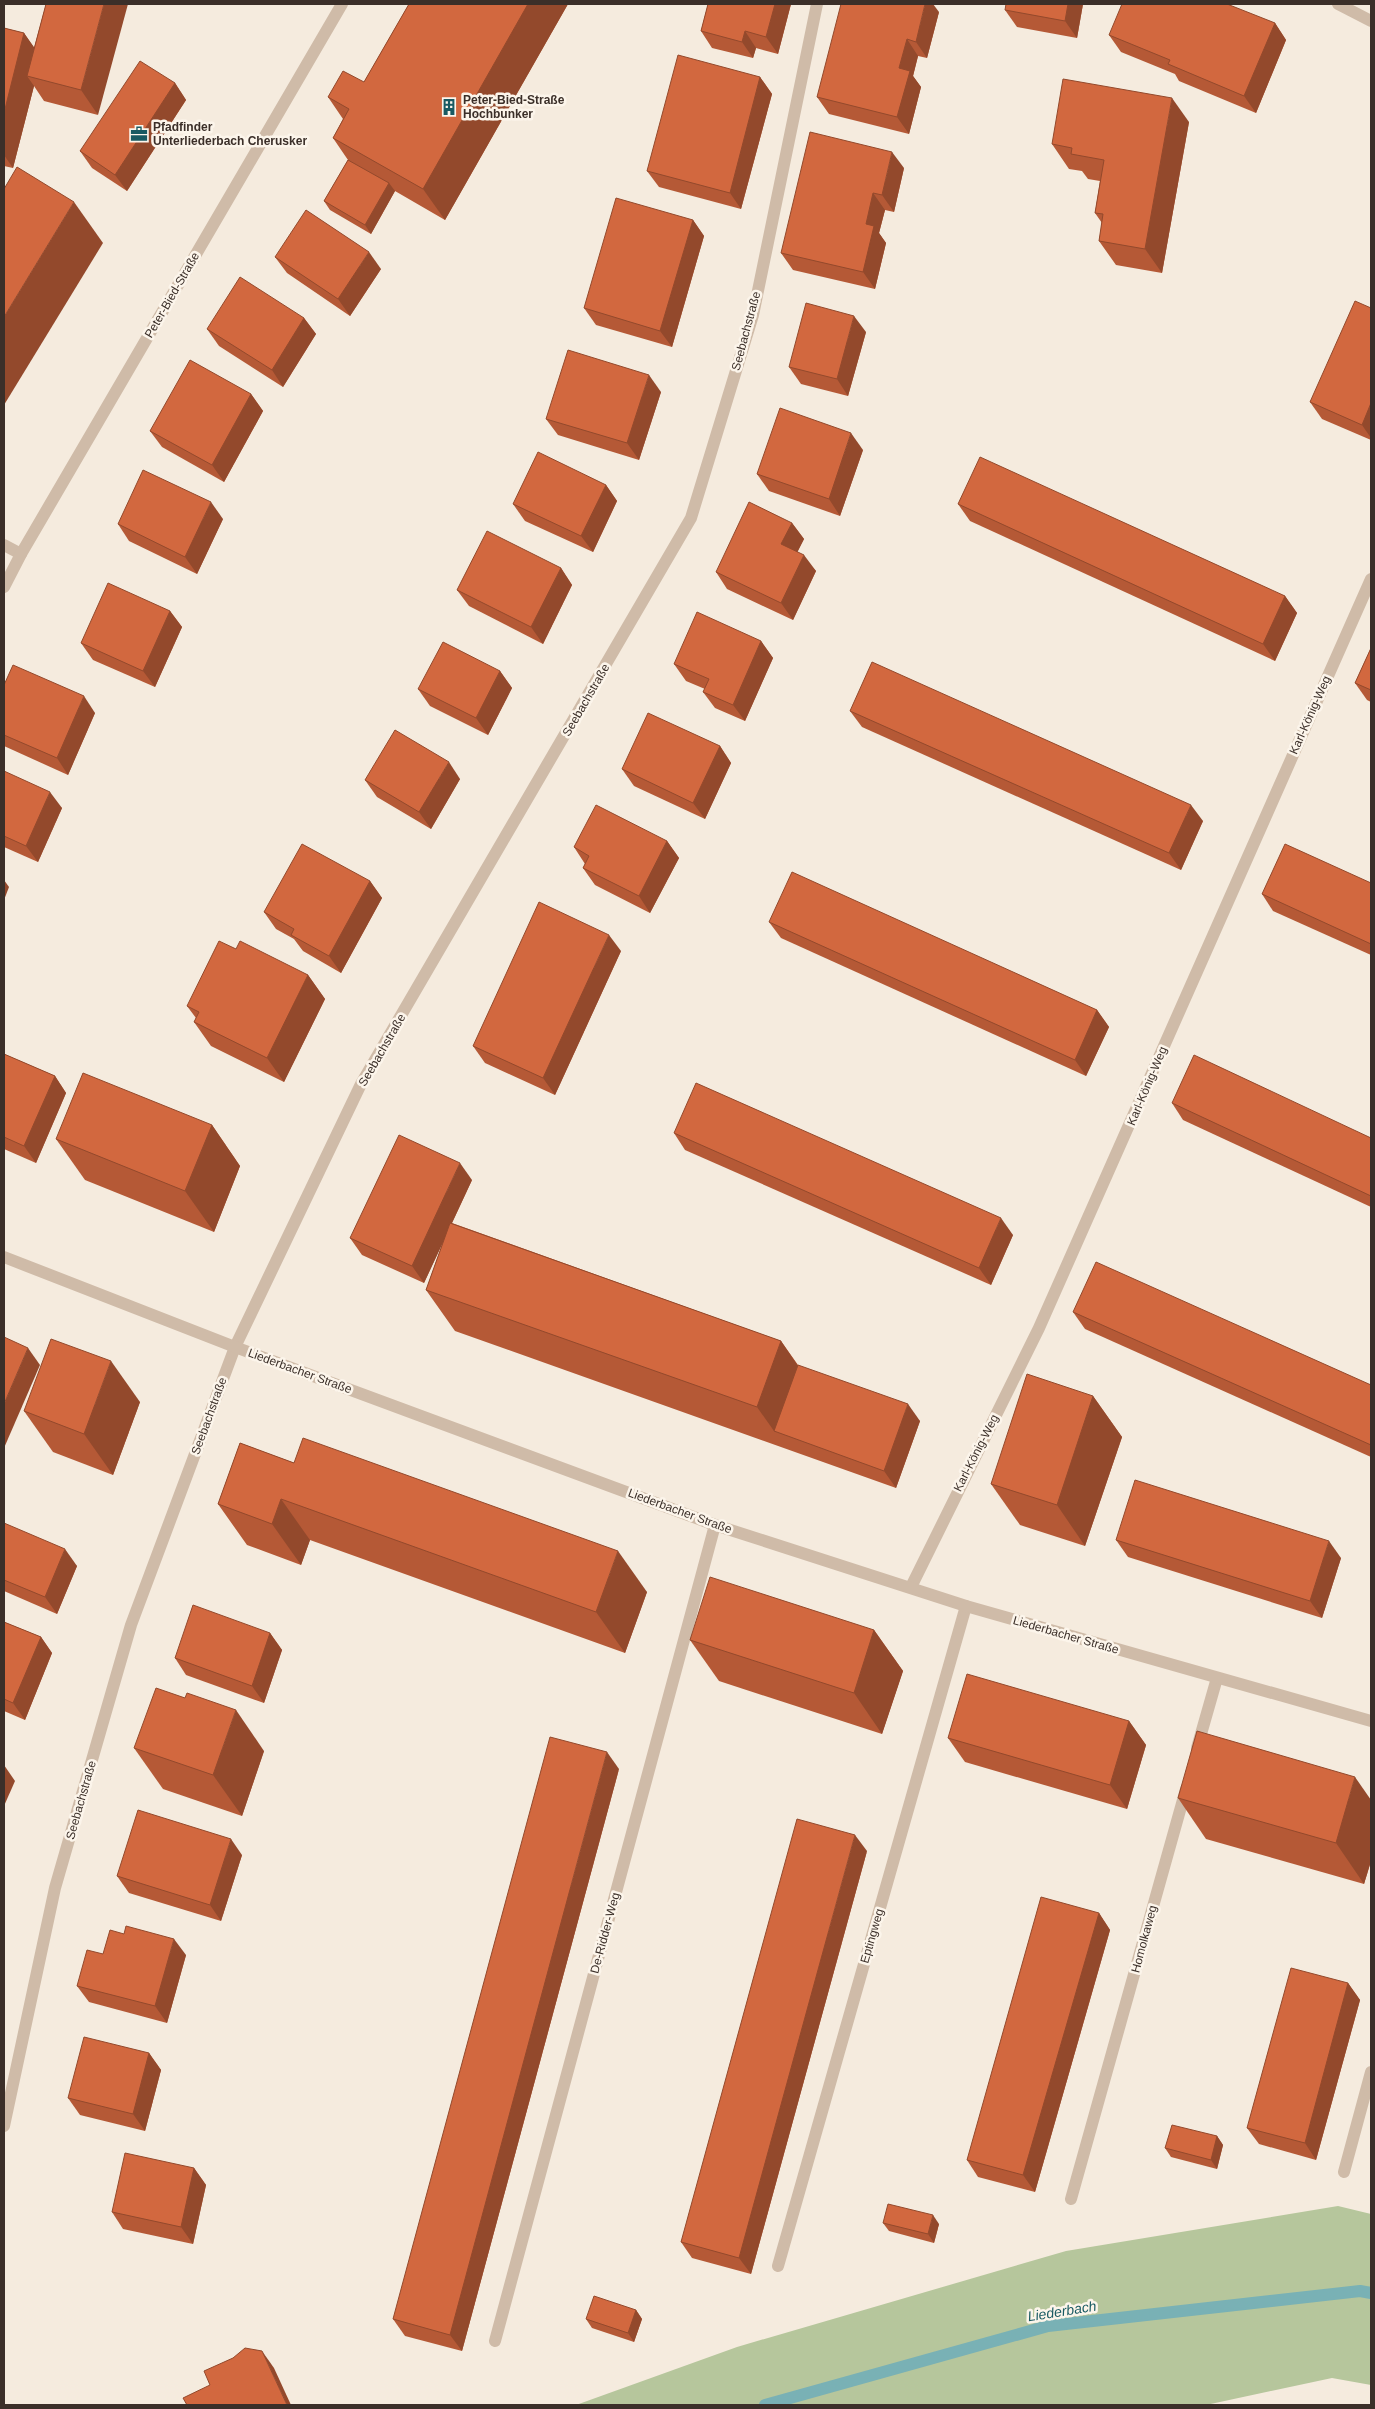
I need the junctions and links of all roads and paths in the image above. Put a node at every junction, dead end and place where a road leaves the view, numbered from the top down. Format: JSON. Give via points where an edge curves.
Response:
{"nodes":[{"id":1,"x":342,"y":4,"type":"edge"},
{"id":2,"x":817,"y":4,"type":"edge"},
{"id":3,"x":1338,"y":4,"type":"edge"},
{"id":4,"x":1371,"y":21,"type":"edge"},
{"id":5,"x":4,"y":545,"type":"edge"},
{"id":6,"x":20,"y":554,"type":"junction"},
{"id":7,"x":1371,"y":579,"type":"edge"},
{"id":8,"x":4,"y":587,"type":"edge"},
{"id":9,"x":4,"y":1257,"type":"edge"},
{"id":10,"x":235,"y":1347,"type":"junction"},
{"id":11,"x":715,"y":1525,"type":"junction"},
{"id":12,"x":911,"y":1587,"type":"junction"},
{"id":13,"x":966,"y":1606,"type":"junction"},
{"id":14,"x":1216,"y":1678,"type":"junction"},
{"id":15,"x":1371,"y":1721,"type":"edge"},
{"id":16,"x":1371,"y":2072,"type":"edge"},
{"id":17,"x":4,"y":2126,"type":"edge"},
{"id":18,"x":1344,"y":2172,"type":"dead end"},
{"id":19,"x":1072,"y":2199,"type":"dead end"},
{"id":20,"x":778,"y":2266,"type":"dead end"},
{"id":21,"x":494,"y":2341,"type":"dead end"}],
"edges":[{"from":1,"to":6,"type":"street","name":"Peter-Bied-Straße"},
{"from":2,"to":10,"type":"street","name":"Seebachstraße","via":[[753,315],[691,518],[361,1084]]},
{"from":3,"to":4,"type":"street"},
{"from":5,"to":6,"type":"street"},
{"from":6,"to":8,"type":"street","name":"Peter-Bied-Straße"},
{"from":7,"to":12,"type":"street","name":"Karl-König-Weg","via":[[1039,1328]]},
{"from":9,"to":10,"type":"street","name":"Liederbacher Straße"},
{"from":10,"to":11,"type":"street","name":"Liederbacher Straße"},
{"from":10,"to":17,"type":"street","name":"Seebachstraße","via":[[131,1625],[56,1888]]},
{"from":11,"to":12,"type":"street","name":"Liederbacher Straße"},
{"from":11,"to":21,"type":"street","name":"De-Ridder-Weg"},
{"from":12,"to":13,"type":"street","name":"Liederbacher Straße"},
{"from":13,"to":14,"type":"street","name":"Liederbacher Straße"},
{"from":13,"to":20,"type":"street","name":"Eptingweg"},
{"from":14,"to":15,"type":"street","name":"Liederbacher Straße"},
{"from":14,"to":19,"type":"street","name":"Homolkaweg"},
{"from":16,"to":18,"type":"street"}]}
